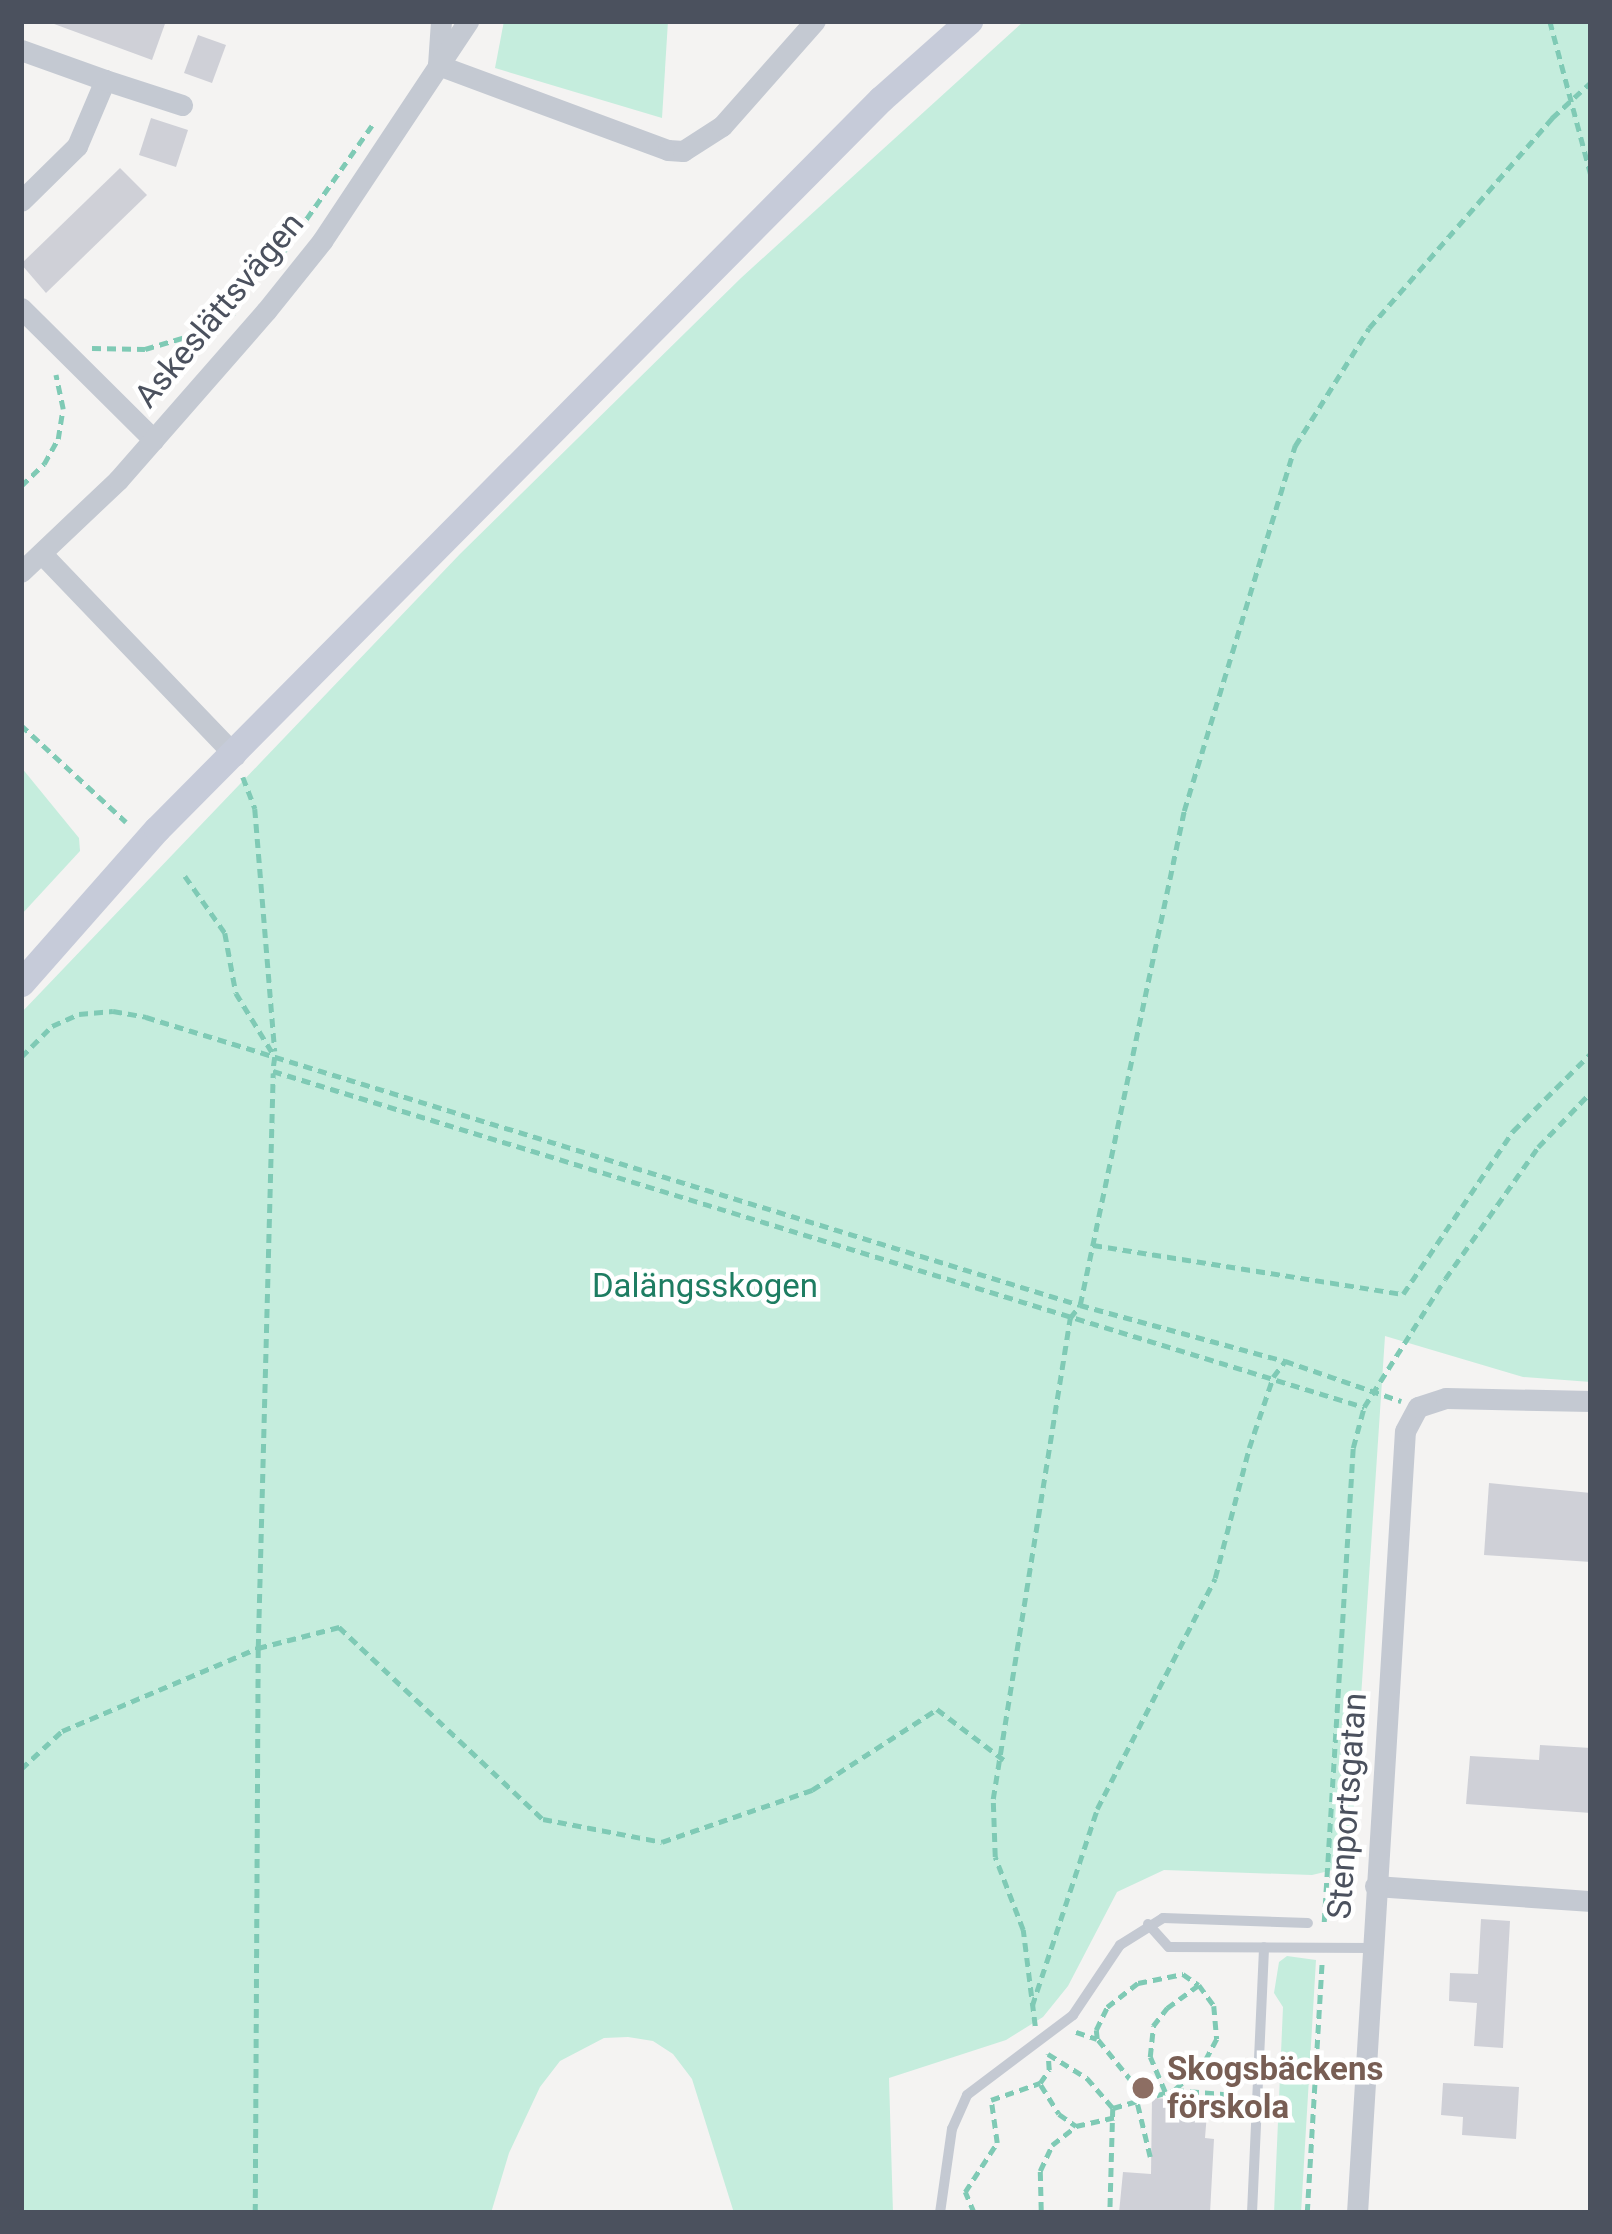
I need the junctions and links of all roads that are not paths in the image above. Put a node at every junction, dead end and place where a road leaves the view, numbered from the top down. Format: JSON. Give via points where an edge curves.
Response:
{"nodes":[{"id":1,"x":441,"y":21,"type":"edge"},
{"id":2,"x":468,"y":21,"type":"edge"},
{"id":3,"x":815,"y":21,"type":"edge"},
{"id":4,"x":969,"y":21,"type":"edge"},
{"id":5,"x":21,"y":50,"type":"edge"},
{"id":6,"x":438,"y":65,"type":"junction"},
{"id":7,"x":105,"y":80,"type":"junction"},
{"id":8,"x":182,"y":105,"type":"dead end"},
{"id":9,"x":24,"y":192,"type":"edge"},
{"id":10,"x":21,"y":308,"type":"edge"},
{"id":11,"x":154,"y":440,"type":"junction"},
{"id":12,"x":42,"y":554,"type":"junction"},
{"id":13,"x":21,"y":572,"type":"edge"},
{"id":14,"x":235,"y":755,"type":"junction"},
{"id":15,"x":21,"y":982,"type":"edge"},
{"id":16,"x":1591,"y":1401,"type":"edge"},
{"id":17,"x":1376,"y":1886,"type":"junction"},
{"id":18,"x":1591,"y":1900,"type":"edge"},
{"id":19,"x":1308,"y":1923,"type":"dead end"},
{"id":20,"x":1148,"y":1924,"type":"junction"},
{"id":21,"x":1264,"y":1948,"type":"junction"},
{"id":22,"x":1372,"y":1948,"type":"junction"},
{"id":23,"x":940,"y":2213,"type":"edge"},
{"id":24,"x":1252,"y":2213,"type":"edge"},
{"id":25,"x":1357,"y":2213,"type":"edge"}],
"edges":[{"from":1,"to":6,"type":"street","name":"Askeslättsvägen"},
{"from":2,"to":6,"type":"street","name":"Askeslättsvägen"},
{"from":3,"to":6,"type":"street","via":[[722,126],[683,151]]},
{"from":4,"to":14,"type":"main road","via":[[881,99]]},
{"from":5,"to":7,"type":"street"},
{"from":6,"to":11,"type":"street","name":"Askeslättsvägen","via":[[322,242]]},
{"from":7,"to":8,"type":"street"},
{"from":7,"to":9,"type":"street","via":[[77,146]]},
{"from":10,"to":11,"type":"street","via":[[66,368]]},
{"from":11,"to":12,"type":"street","name":"Askeslättsvägen"},
{"from":12,"to":13,"type":"street","name":"Askeslättsvägen"},
{"from":12,"to":14,"type":"street"},
{"from":14,"to":15,"type":"main road"},
{"from":16,"to":17,"type":"street","name":"Stenportsgatan","via":[[1446,1398],[1418,1407],[1405,1431]]},
{"from":17,"to":18,"type":"street"},
{"from":17,"to":22,"type":"street","name":"Stenportsgatan"},
{"from":19,"to":20,"type":"lane","via":[[1180,1916]]},
{"from":20,"to":21,"type":"lane","via":[[1169,1947]]},
{"from":20,"to":23,"type":"lane","via":[[1105,1963],[1073,2014],[967,2095],[952,2129]]},
{"from":21,"to":22,"type":"lane"},
{"from":21,"to":24,"type":"lane"},
{"from":22,"to":25,"type":"street","name":"Stenportsgatan"}]}
